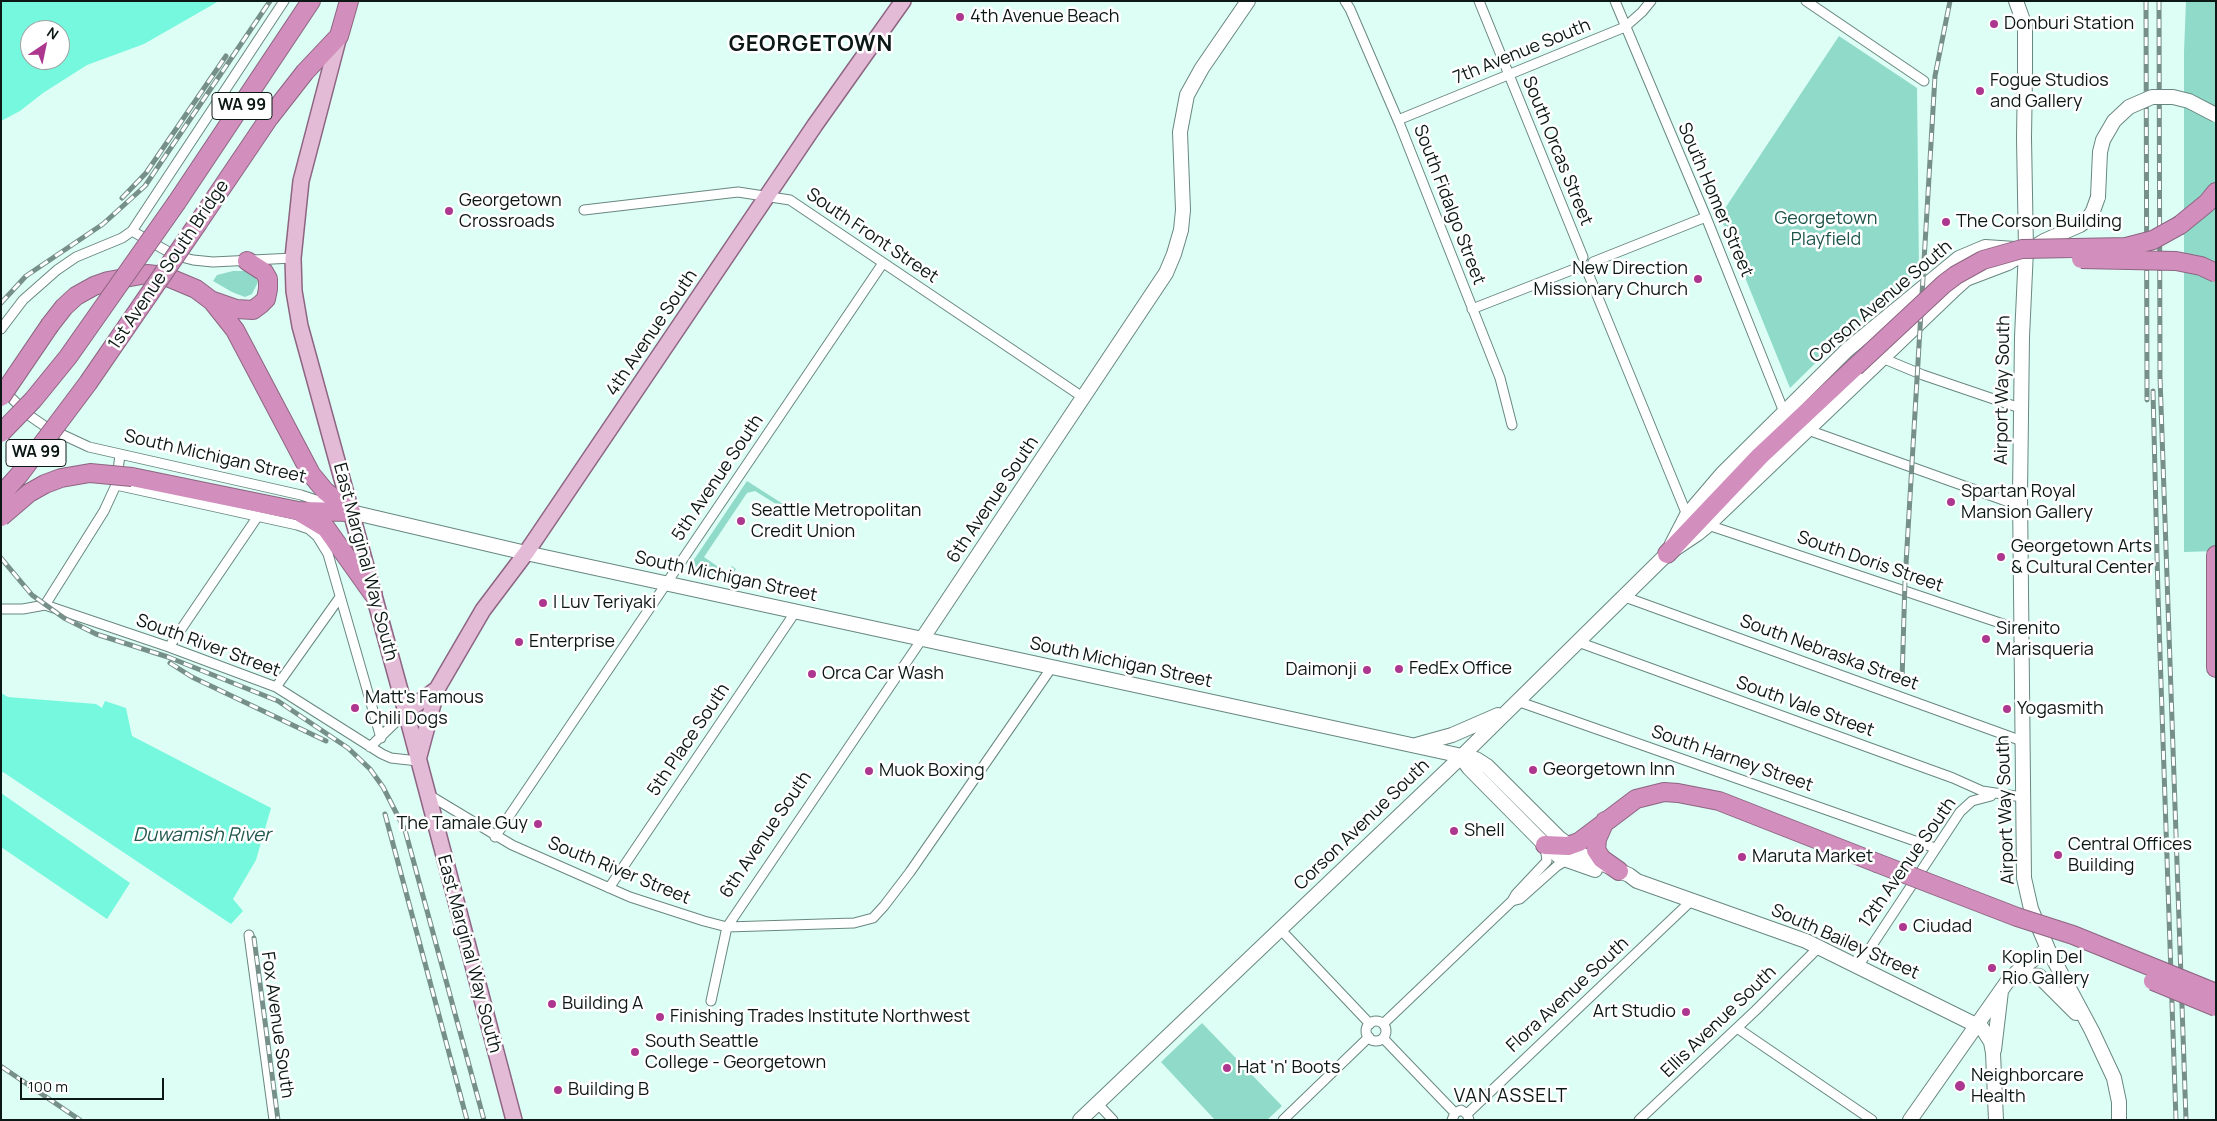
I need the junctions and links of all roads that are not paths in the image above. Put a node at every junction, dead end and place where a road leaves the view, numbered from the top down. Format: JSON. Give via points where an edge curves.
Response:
{"nodes":[{"id":1,"x":284,"y":1,"type":"edge"},
{"id":2,"x":311,"y":1,"type":"edge"},
{"id":3,"x":348,"y":1,"type":"edge"},
{"id":4,"x":903,"y":1,"type":"edge"},
{"id":5,"x":1248,"y":1,"type":"edge"},
{"id":6,"x":1345,"y":1,"type":"edge"},
{"id":7,"x":1480,"y":1,"type":"edge"},
{"id":8,"x":1615,"y":1,"type":"edge"},
{"id":9,"x":1651,"y":1,"type":"edge"},
{"id":10,"x":1806,"y":1,"type":"edge"},
{"id":11,"x":2016,"y":1,"type":"edge"},
{"id":12,"x":1625,"y":27,"type":"junction"},
{"id":13,"x":339,"y":36,"type":"junction"},
{"id":14,"x":1509,"y":76,"type":"junction"},
{"id":15,"x":1924,"y":81,"type":"dead end"},
{"id":16,"x":2216,"y":115,"type":"edge"},
{"id":17,"x":1398,"y":120,"type":"junction"},
{"id":18,"x":2216,"y":192,"type":"edge"},
{"id":19,"x":768,"y":195,"type":"junction"},
{"id":20,"x":584,"y":210,"type":"dead end"},
{"id":21,"x":1706,"y":218,"type":"junction"},
{"id":22,"x":132,"y":231,"type":"junction"},
{"id":23,"x":2026,"y":250,"type":"junction"},
{"id":24,"x":2006,"y":252,"type":"junction"},
{"id":25,"x":1583,"y":257,"type":"junction"},
{"id":26,"x":293,"y":258,"type":"junction"},
{"id":27,"x":247,"y":261,"type":"junction"},
{"id":28,"x":1593,"y":262,"type":"junction"},
{"id":29,"x":883,"y":263,"type":"junction"},
{"id":30,"x":1577,"y":268,"type":"junction"},
{"id":31,"x":1588,"y":273,"type":"junction"},
{"id":32,"x":2216,"y":273,"type":"edge"},
{"id":33,"x":212,"y":301,"type":"junction"},
{"id":34,"x":1472,"y":309,"type":"junction"},
{"id":35,"x":1886,"y":319,"type":"junction"},
{"id":36,"x":1,"y":328,"type":"edge"},
{"id":37,"x":1904,"y":338,"type":"junction"},
{"id":38,"x":1882,"y":358,"type":"junction"},
{"id":39,"x":1,"y":389,"type":"edge"},
{"id":40,"x":1,"y":397,"type":"edge"},
{"id":41,"x":1084,"y":398,"type":"junction"},
{"id":42,"x":2020,"y":408,"type":"junction"},
{"id":43,"x":1784,"y":412,"type":"junction"},
{"id":44,"x":1512,"y":425,"type":"dead end"},
{"id":45,"x":1808,"y":430,"type":"junction"},
{"id":46,"x":1,"y":433,"type":"edge"},
{"id":47,"x":120,"y":455,"type":"junction"},
{"id":48,"x":116,"y":485,"type":"junction"},
{"id":49,"x":1,"y":495,"type":"edge"},
{"id":50,"x":2020,"y":506,"type":"junction"},
{"id":51,"x":298,"y":511,"type":"junction"},
{"id":52,"x":351,"y":512,"type":"junction"},
{"id":53,"x":258,"y":516,"type":"junction"},
{"id":54,"x":1687,"y":516,"type":"junction"},
{"id":55,"x":1,"y":517,"type":"edge"},
{"id":56,"x":1708,"y":525,"type":"junction"},
{"id":57,"x":526,"y":553,"type":"junction"},
{"id":58,"x":1667,"y":554,"type":"junction"},
{"id":59,"x":2216,"y":554,"type":"edge"},
{"id":60,"x":666,"y":583,"type":"junction"},
{"id":61,"x":373,"y":594,"type":"junction"},
{"id":62,"x":340,"y":597,"type":"junction"},
{"id":63,"x":1625,"y":598,"type":"junction"},
{"id":64,"x":44,"y":605,"type":"junction"},
{"id":65,"x":1,"y":609,"type":"edge"},
{"id":66,"x":796,"y":611,"type":"junction"},
{"id":67,"x":2022,"y":630,"type":"junction"},
{"id":68,"x":922,"y":639,"type":"junction"},
{"id":69,"x":1578,"y":642,"type":"junction"},
{"id":70,"x":169,"y":647,"type":"junction"},
{"id":71,"x":2215,"y":656,"type":"edge"},
{"id":72,"x":1052,"y":667,"type":"junction"},
{"id":73,"x":2216,"y":668,"type":"edge"},
{"id":74,"x":276,"y":687,"type":"junction"},
{"id":75,"x":438,"y":689,"type":"junction"},
{"id":76,"x":1513,"y":705,"type":"junction"},
{"id":77,"x":406,"y":712,"type":"junction"},
{"id":78,"x":381,"y":738,"type":"junction"},
{"id":79,"x":2022,"y":741,"type":"junction"},
{"id":80,"x":1412,"y":746,"type":"junction"},
{"id":81,"x":370,"y":748,"type":"junction"},
{"id":82,"x":1461,"y":756,"type":"junction"},
{"id":83,"x":418,"y":761,"type":"junction"},
{"id":84,"x":427,"y":794,"type":"junction"},
{"id":85,"x":1996,"y":795,"type":"junction"},
{"id":86,"x":2022,"y":797,"type":"junction"},
{"id":87,"x":1605,"y":821,"type":"junction"},
{"id":88,"x":495,"y":837,"type":"junction"},
{"id":89,"x":1545,"y":845,"type":"junction"},
{"id":90,"x":1935,"y":848,"type":"junction"},
{"id":91,"x":1568,"y":853,"type":"junction"},
{"id":92,"x":1619,"y":871,"type":"junction"},
{"id":93,"x":1637,"y":881,"type":"junction"},
{"id":94,"x":609,"y":888,"type":"junction"},
{"id":95,"x":1512,"y":901,"type":"junction"},
{"id":96,"x":1691,"y":901,"type":"junction"},
{"id":97,"x":2017,"y":917,"type":"junction"},
{"id":98,"x":726,"y":927,"type":"junction"},
{"id":99,"x":1280,"y":929,"type":"junction"},
{"id":100,"x":249,"y":935,"type":"dead end"},
{"id":101,"x":1819,"y":947,"type":"junction"},
{"id":102,"x":2048,"y":949,"type":"junction"},
{"id":103,"x":1859,"y":966,"type":"junction"},
{"id":104,"x":2004,"y":986,"type":"junction"},
{"id":105,"x":2216,"y":993,"type":"edge"},
{"id":106,"x":711,"y":1001,"type":"dead end"},
{"id":107,"x":2216,"y":1007,"type":"edge"},
{"id":108,"x":1370,"y":1024,"type":"junction"},
{"id":109,"x":1383,"y":1024,"type":"junction"},
{"id":110,"x":1977,"y":1025,"type":"junction"},
{"id":111,"x":1737,"y":1028,"type":"junction"},
{"id":112,"x":2092,"y":1031,"type":"junction"},
{"id":113,"x":1369,"y":1037,"type":"junction"},
{"id":114,"x":1383,"y":1038,"type":"junction"},
{"id":115,"x":1961,"y":1048,"type":"junction"},
{"id":116,"x":1993,"y":1053,"type":"junction"},
{"id":117,"x":1098,"y":1103,"type":"junction"},
{"id":118,"x":1453,"y":1116,"type":"edge"},
{"id":119,"x":274,"y":1117,"type":"edge"},
{"id":120,"x":1468,"y":1117,"type":"edge"},
{"id":121,"x":282,"y":1120,"type":"edge"},
{"id":122,"x":514,"y":1120,"type":"edge"},
{"id":123,"x":1080,"y":1120,"type":"edge"},
{"id":124,"x":1113,"y":1120,"type":"edge"},
{"id":125,"x":1283,"y":1120,"type":"edge"},
{"id":126,"x":1639,"y":1120,"type":"edge"},
{"id":127,"x":1872,"y":1120,"type":"edge"},
{"id":128,"x":1910,"y":1120,"type":"edge"},
{"id":129,"x":1996,"y":1120,"type":"edge"},
{"id":130,"x":2119,"y":1120,"type":"edge"}],
"edges":[{"from":1,"to":22,"type":"street"},
{"from":2,"to":46,"type":"highway","name":"1st Avenue South Bridge","number":"WA 99","bridge":true,"via":[[177,202],[68,357]]},
{"from":3,"to":13,"type":"highway","name":"East Marginal Way South","number":"WA 99"},
{"from":4,"to":19,"type":"main road","name":"4th Avenue South"},
{"from":5,"to":41,"type":"main road","name":"6th Avenue South","via":[[1202,68],[1188,95],[1180,132],[1183,211],[1172,260]]},
{"from":6,"to":17,"type":"street","name":"South Fidalgo Street"},
{"from":7,"to":14,"type":"street","name":"South Orcas Street"},
{"from":8,"to":12,"type":"street","name":"South Homer Street"},
{"from":9,"to":12,"type":"street","name":"7th Avenue South"},
{"from":10,"to":15,"type":"street"},
{"from":11,"to":23,"type":"main road","name":"Airport Way South","via":[[2023,17],[2025,34]]},
{"from":12,"to":14,"type":"street","name":"7th Avenue South"},
{"from":12,"to":21,"type":"street","name":"South Homer Street"},
{"from":13,"to":26,"type":"main road","name":"East Marginal Way South","via":[[301,181]]},
{"from":13,"to":49,"type":"highway","name":"1st Avenue South Bridge","number":"WA 99","bridge":true,"via":[[269,118],[78,396]]},
{"from":14,"to":17,"type":"street","name":"7th Avenue South"},
{"from":14,"to":25,"type":"street","name":"South Orcas Street"},
{"from":16,"to":23,"type":"main road","bridge":true,"via":[[2190,101],[2173,97],[2152,97],[2129,107],[2114,121],[2103,140],[2098,197],[2088,219]]},
{"from":17,"to":34,"type":"street","name":"South Fidalgo Street"},
{"from":18,"to":24,"type":"highway","bridge":true,"via":[[2180,225],[2153,240],[2126,247]]},
{"from":19,"to":20,"type":"street","name":"South Front Street","via":[[729,192]]},
{"from":19,"to":29,"type":"street","name":"South Front Street","via":[[790,200]]},
{"from":19,"to":57,"type":"main road","name":"4th Avenue South"},
{"from":21,"to":28,"type":"street"},
{"from":21,"to":43,"type":"street","name":"South Homer Street"},
{"from":22,"to":27,"type":"street","via":[[174,255],[193,260]]},
{"from":22,"to":36,"type":"street","via":[[76,257],[57,270],[23,300]]},
{"from":23,"to":35,"type":"main road","name":"Corson Avenue South","via":[[1987,247],[1967,253]]},
{"from":23,"to":37,"type":"main road","name":"Corson Avenue South","via":[[2008,263],[1966,280]]},
{"from":23,"to":42,"type":"main road","name":"Airport Way South"},
{"from":24,"to":32,"type":"highway","bridge":true,"via":[[2068,259],[2176,261]]},
{"from":24,"to":58,"type":"highway","bridge":true,"via":[[1968,268],[1944,284],[1760,456]]},
{"from":25,"to":28,"type":"street"},
{"from":25,"to":30,"type":"street","via":[[1577,262]]},
{"from":26,"to":27,"type":"street"},
{"from":26,"to":52,"type":"main road","name":"East Marginal Way South","via":[[300,326]]},
{"from":27,"to":33,"type":"highway","via":[[264,272],[268,279],[266,299],[254,310],[236,309]]},
{"from":28,"to":31,"type":"street"},
{"from":29,"to":41,"type":"street","name":"South Front Street"},
{"from":29,"to":60,"type":"street","name":"5th Avenue South"},
{"from":30,"to":31,"type":"street"},
{"from":30,"to":34,"type":"street"},
{"from":31,"to":54,"type":"street"},
{"from":33,"to":40,"type":"highway","bridge":true,"via":[[165,276],[130,276],[94,286],[64,307]]},
{"from":33,"to":52,"type":"highway","via":[[243,342],[311,474],[325,491]]},
{"from":34,"to":44,"type":"street","name":"South Fidalgo Street","via":[[1500,378]]},
{"from":35,"to":37,"type":"main road"},
{"from":35,"to":43,"type":"main road","name":"Corson Avenue South","via":[[1847,350]]},
{"from":37,"to":38,"type":"main road","name":"Corson Avenue South"},
{"from":38,"to":42,"type":"street"},
{"from":38,"to":45,"type":"main road","name":"Corson Avenue South"},
{"from":39,"to":47,"type":"street","name":"South Michigan Street","via":[[46,427],[69,439]]},
{"from":41,"to":68,"type":"main road","name":"6th Avenue South"},
{"from":42,"to":50,"type":"main road","name":"Airport Way South"},
{"from":43,"to":54,"type":"main road","name":"Corson Avenue South","via":[[1722,474]]},
{"from":45,"to":50,"type":"street"},
{"from":45,"to":56,"type":"main road","name":"Corson Avenue South"},
{"from":47,"to":48,"type":"street"},
{"from":47,"to":52,"type":"street","name":"South Michigan Street","via":[[301,495]]},
{"from":48,"to":53,"type":"street"},
{"from":48,"to":64,"type":"street","via":[[98,522]]},
{"from":50,"to":67,"type":"main road","name":"Airport Way South"},
{"from":51,"to":52,"type":"highway"},
{"from":51,"to":55,"type":"highway","bridge":true,"via":[[132,477],[96,473],[45,484],[28,493]]},
{"from":51,"to":61,"type":"highway","via":[[326,528]]},
{"from":52,"to":57,"type":"main road","name":"South Michigan Street"},
{"from":52,"to":61,"type":"main road","name":"East Marginal Way South"},
{"from":53,"to":62,"type":"street","name":"East Marginal Way South","via":[[297,524],[317,536],[328,554]]},
{"from":53,"to":70,"type":"street"},
{"from":54,"to":58,"type":"main road","name":"Corson Avenue South"},
{"from":56,"to":58,"type":"main road","name":"Corson Avenue South"},
{"from":56,"to":67,"type":"street","name":"South Doris Street"},
{"from":57,"to":60,"type":"main road","name":"South Michigan Street"},
{"from":57,"to":75,"type":"main road","name":"4th Avenue South","via":[[483,610]]},
{"from":58,"to":63,"type":"main road","name":"Corson Avenue South"},
{"from":59,"to":71,"type":"highway"},
{"from":60,"to":66,"type":"main road","name":"South Michigan Street"},
{"from":60,"to":88,"type":"street","name":"5th Avenue South"},
{"from":61,"to":77,"type":"main road","name":"East Marginal Way South"},
{"from":62,"to":74,"type":"street"},
{"from":62,"to":78,"type":"street","name":"East Marginal Way South"},
{"from":63,"to":69,"type":"main road","name":"Corson Avenue South"},
{"from":63,"to":79,"type":"street","name":"South Nebraska Street"},
{"from":64,"to":65,"type":"street","name":"South River Street"},
{"from":64,"to":70,"type":"street","name":"South River Street"},
{"from":66,"to":68,"type":"main road","name":"South Michigan Street"},
{"from":66,"to":94,"type":"street","name":"5th Place South"},
{"from":67,"to":79,"type":"main road","name":"Airport Way South"},
{"from":68,"to":72,"type":"main road","name":"South Michigan Street"},
{"from":68,"to":98,"type":"street","name":"6th Avenue South"},
{"from":69,"to":76,"type":"main road","name":"Corson Avenue South"},
{"from":69,"to":85,"type":"street","name":"South Vale Street"},
{"from":70,"to":74,"type":"street","name":"South River Street"},
{"from":71,"to":73,"type":"highway"},
{"from":72,"to":80,"type":"main road","name":"South Michigan Street"},
{"from":72,"to":98,"type":"street","name":"South River Street","via":[[910,872],[873,918],[854,923]]},
{"from":74,"to":81,"type":"street","name":"South River Street"},
{"from":75,"to":77,"type":"main road","name":"4th Avenue South"},
{"from":75,"to":83,"type":"main road","name":"4th Avenue South"},
{"from":76,"to":80,"type":"main road","via":[[1452,735]]},
{"from":76,"to":82,"type":"main road","name":"Corson Avenue South"},
{"from":76,"to":90,"type":"street","name":"South Harney Street"},
{"from":77,"to":78,"type":"street","name":"4th Avenue South"},
{"from":77,"to":83,"type":"main road","name":"East Marginal Way South"},
{"from":78,"to":81,"type":"street","name":"4th Avenue South"},
{"from":79,"to":86,"type":"main road","name":"Airport Way South"},
{"from":80,"to":82,"type":"main road","name":"South Michigan Street"},
{"from":81,"to":83,"type":"street","name":"South River Street","via":[[391,758]]},
{"from":82,"to":89,"type":"main road"},
{"from":82,"to":91,"type":"main road","name":"South Bailey Street","via":[[1476,758],[1487,766]]},
{"from":82,"to":99,"type":"main road","name":"Corson Avenue South"},
{"from":83,"to":84,"type":"main road","name":"East Marginal Way South"},
{"from":84,"to":88,"type":"street","name":"South River Street"},
{"from":84,"to":122,"type":"main road","name":"East Marginal Way South"},
{"from":85,"to":86,"type":"street","name":"South Vale Street"},
{"from":85,"to":90,"type":"street","name":"12th Avenue South","via":[[1979,797],[1965,805]]},
{"from":86,"to":102,"type":"main road","name":"Airport Way South","via":[[2024,878],[2031,909]]},
{"from":87,"to":91,"type":"highway"},
{"from":87,"to":92,"type":"highway","via":[[1596,850],[1602,859]]},
{"from":87,"to":97,"type":"highway","bridge":true,"via":[[1642,797],[1664,792],[1690,794],[1719,801]]},
{"from":88,"to":94,"type":"street","name":"South River Street"},
{"from":89,"to":91,"type":"highway"},
{"from":89,"to":95,"type":"street","via":[[1547,861]]},
{"from":90,"to":103,"type":"street","name":"12th Avenue South"},
{"from":91,"to":92,"type":"main road","name":"South Bailey Street"},
{"from":91,"to":93,"type":"main road","name":"South Bailey Street","via":[[1621,880]]},
{"from":91,"to":95,"type":"street","via":[[1520,899]]},
{"from":92,"to":93,"type":"main road","name":"South Bailey Street"},
{"from":93,"to":96,"type":"main road","name":"South Bailey Street"},
{"from":94,"to":98,"type":"street","name":"South River Street"},
{"from":95,"to":109,"type":"street"},
{"from":96,"to":101,"type":"main road","name":"South Bailey Street"},
{"from":96,"to":120,"type":"street","name":"Flora Avenue South"},
{"from":97,"to":105,"type":"highway","bridge":true,"via":[[2074,935]]},
{"from":97,"to":107,"type":"highway","bridge":true,"via":[[2098,958]]},
{"from":98,"to":106,"type":"street","name":"6th Avenue South"},
{"from":99,"to":108,"type":"street"},
{"from":99,"to":117,"type":"main road","name":"Corson Avenue South"},
{"from":100,"to":119,"type":"street","name":"Fox Avenue South"},
{"from":101,"to":103,"type":"main road","name":"South Bailey Street"},
{"from":101,"to":111,"type":"street","name":"Ellis Avenue South"},
{"from":102,"to":104,"type":"main road","via":[[2020,969]]},
{"from":102,"to":112,"type":"main road","name":"Airport Way South"},
{"from":103,"to":110,"type":"main road","name":"South Bailey Street"},
{"from":104,"to":110,"type":"main road"},
{"from":104,"to":112,"type":"main road","via":[[2021,974],[2039,976]]},
{"from":104,"to":116,"type":"main road"},
{"from":108,"to":109,"type":"street","via":[[1375,1021]]},
{"from":108,"to":113,"type":"street","via":[[1367,1029]]},
{"from":109,"to":114,"type":"street","via":[[1386,1031]]},
{"from":110,"to":115,"type":"main road"},
{"from":110,"to":116,"type":"main road","via":[[1988,1036]]},
{"from":111,"to":126,"type":"street","name":"Ellis Avenue South"},
{"from":111,"to":127,"type":"street"},
{"from":112,"to":130,"type":"main road","name":"Airport Way South","via":[[2114,1078]]},
{"from":113,"to":114,"type":"street","via":[[1374,1041]]},
{"from":113,"to":125,"type":"street"},
{"from":114,"to":118,"type":"street"},
{"from":115,"to":116,"type":"main road","via":[[1976,1039],[1986,1043]]},
{"from":115,"to":128,"type":"main road"},
{"from":116,"to":129,"type":"main road"},
{"from":117,"to":123,"type":"main road","name":"Corson Avenue South"},
{"from":117,"to":124,"type":"street"},
{"from":118,"to":120,"type":"street","via":[[1461,1110]]},
{"from":119,"to":121,"type":"street"}]}
